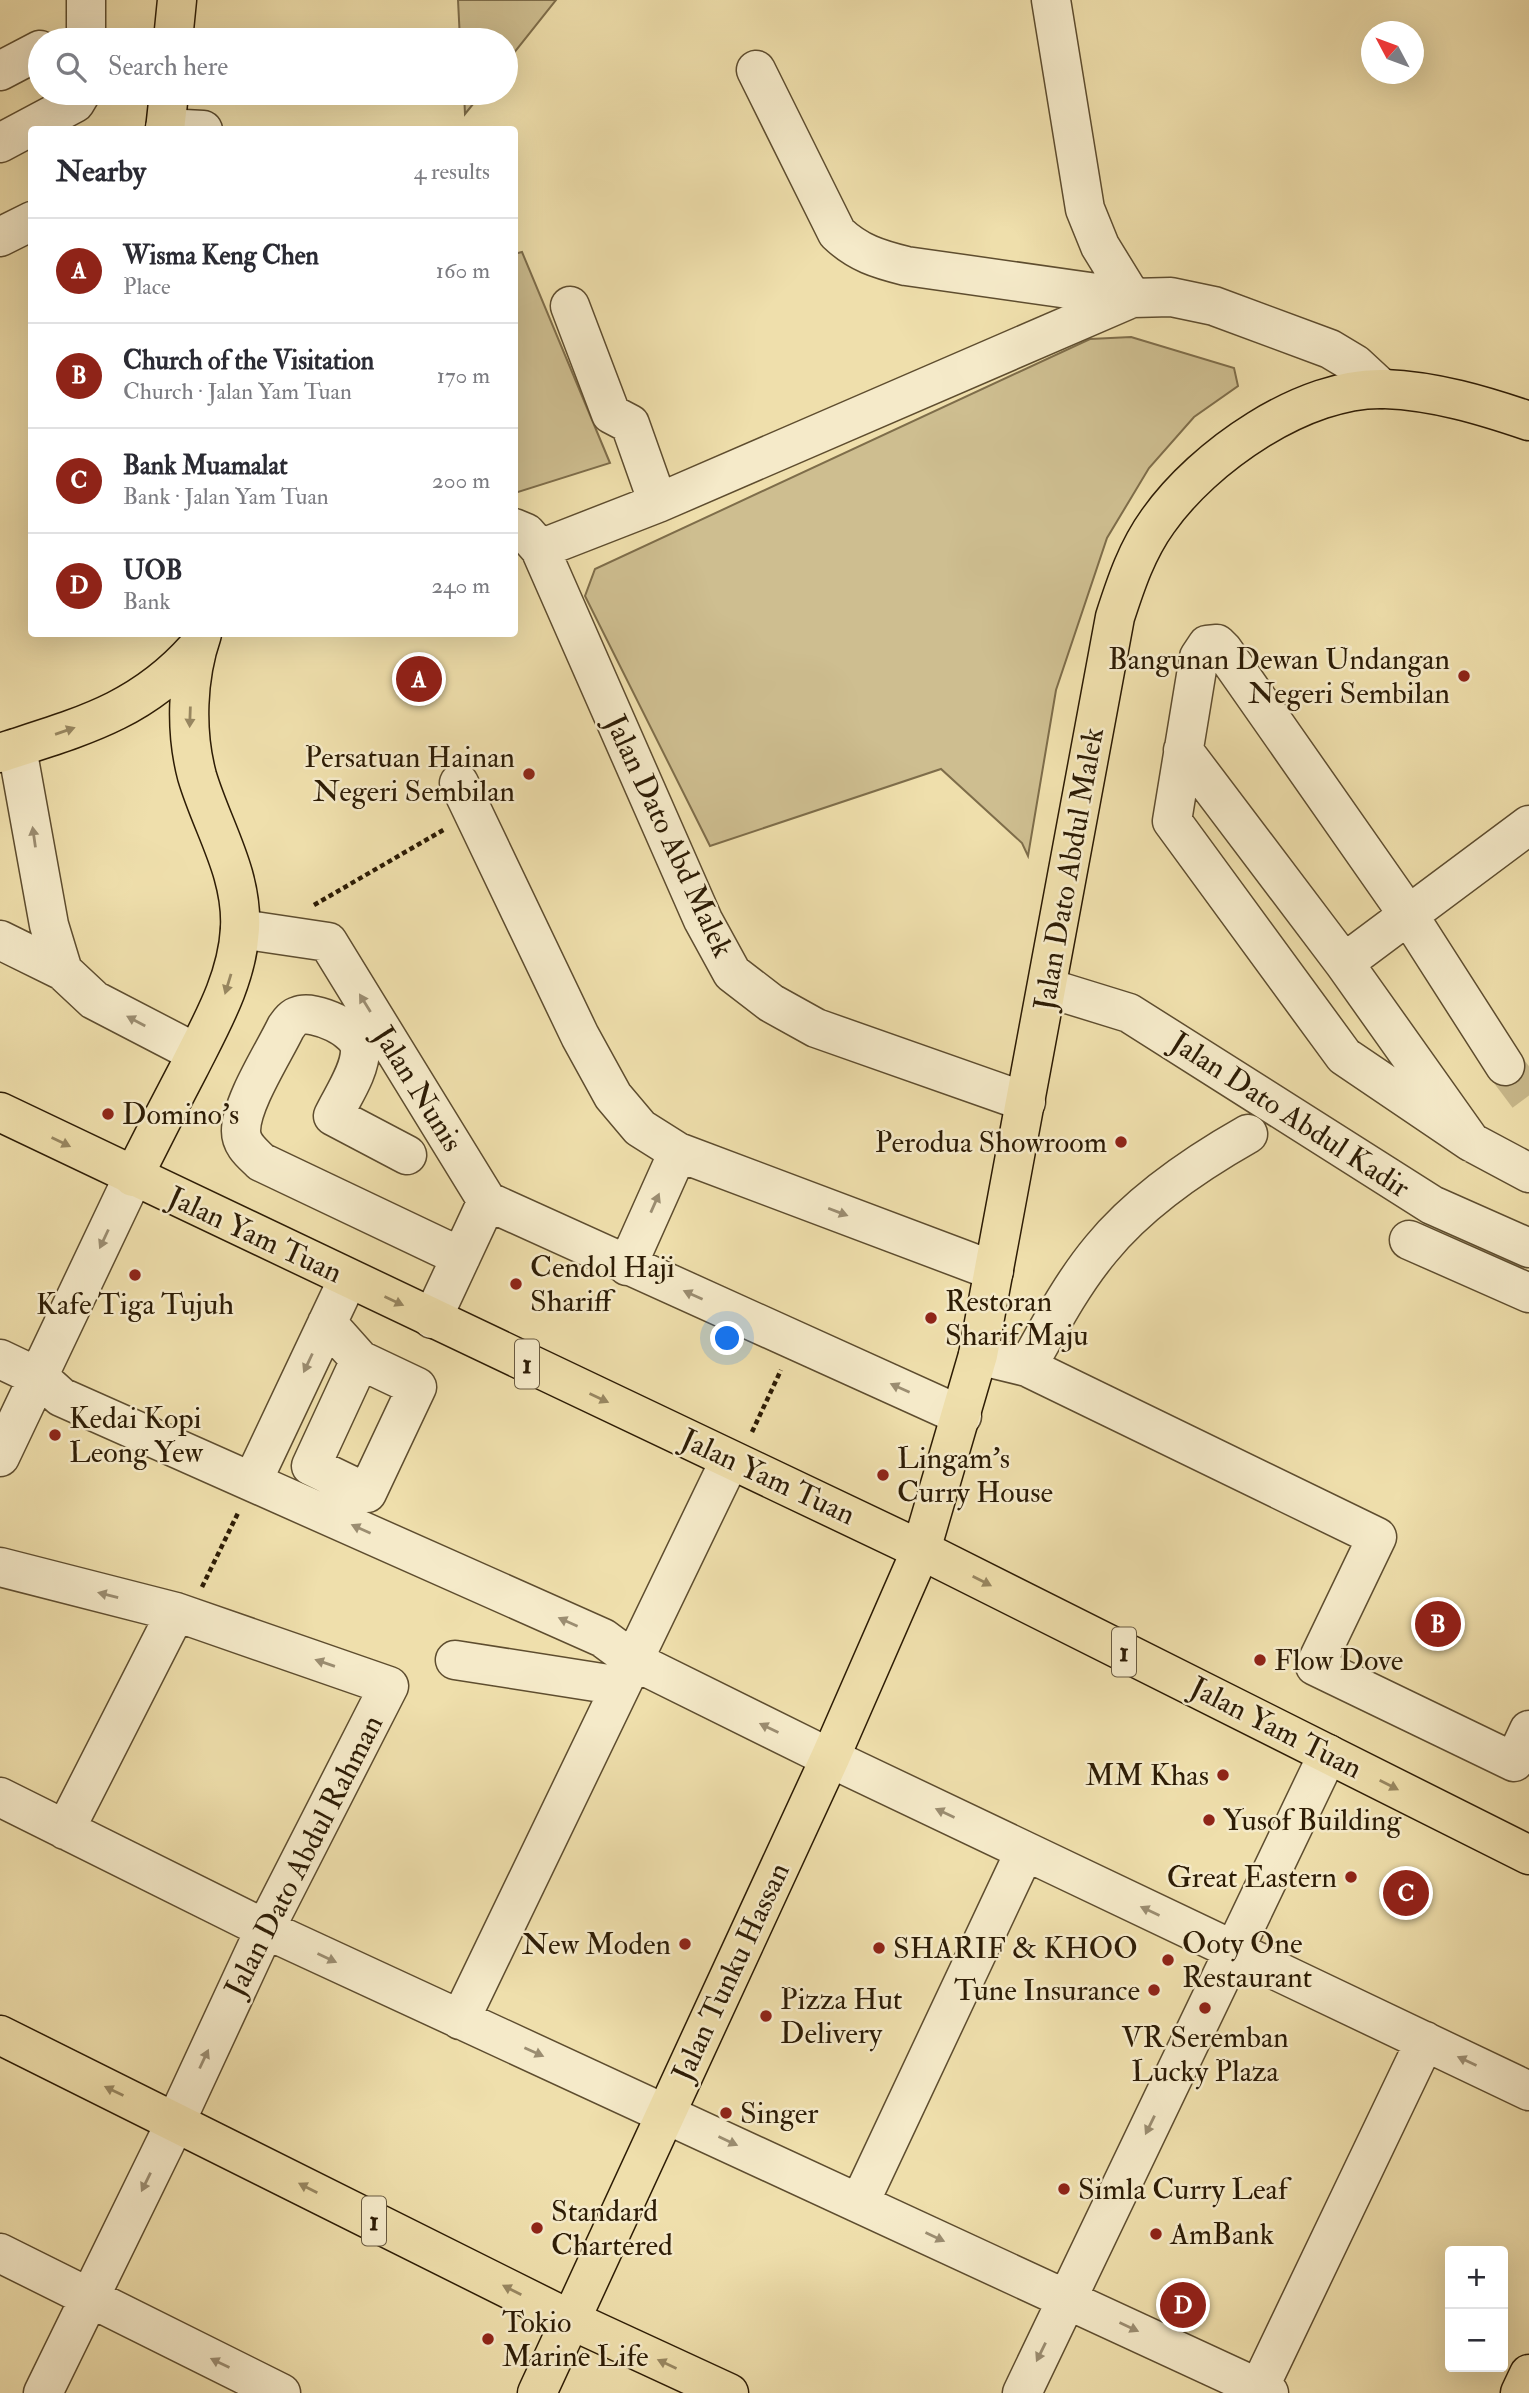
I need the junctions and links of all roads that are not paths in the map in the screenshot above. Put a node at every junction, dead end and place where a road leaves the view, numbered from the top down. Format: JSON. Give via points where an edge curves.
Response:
{"nodes":[{"id":1,"x":177,"y":0,"type":"edge"},
{"id":2,"x":1051,"y":0,"type":"edge"},
{"id":3,"x":174,"y":28,"type":"edge"},
{"id":4,"x":28,"y":56,"type":"edge"},
{"id":5,"x":756,"y":70,"type":"dead end"},
{"id":6,"x":0,"y":71,"type":"edge"},
{"id":7,"x":71,"y":105,"type":"edge"},
{"id":8,"x":166,"y":117,"type":"edge"},
{"id":9,"x":32,"y":126,"type":"edge"},
{"id":10,"x":192,"y":126,"type":"edge"},
{"id":11,"x":28,"y":128,"type":"edge"},
{"id":12,"x":0,"y":143,"type":"edge"},
{"id":13,"x":28,"y":223,"type":"edge"},
{"id":14,"x":0,"y":237,"type":"edge"},
{"id":15,"x":1132,"y":298,"type":"junction"},
{"id":16,"x":570,"y":306,"type":"dead end"},
{"id":17,"x":1382,"y":389,"type":"junction"},
{"id":18,"x":1529,"y":421,"type":"edge"},
{"id":19,"x":658,"y":503,"type":"junction"},
{"id":20,"x":527,"y":539,"type":"edge"},
{"id":21,"x":199,"y":641,"type":"edge"},
{"id":22,"x":8,"y":750,"type":"edge"},
{"id":23,"x":1183,"y":750,"type":"junction"},
{"id":24,"x":466,"y":797,"type":"road end"},
{"id":25,"x":1529,"y":825,"type":"edge"},
{"id":26,"x":1409,"y":916,"type":"junction"},
{"id":27,"x":254,"y":930,"type":"junction"},
{"id":28,"x":0,"y":940,"type":"edge"},
{"id":29,"x":1344,"y":963,"type":"junction"},
{"id":30,"x":63,"y":971,"type":"junction"},
{"id":31,"x":1048,"y":988,"type":"junction"},
{"id":32,"x":196,"y":1053,"type":"junction"},
{"id":33,"x":1505,"y":1066,"type":"tunnel mouth"},
{"id":34,"x":1026,"y":1101,"type":"junction"},
{"id":35,"x":0,"y":1112,"type":"edge"},
{"id":36,"x":1248,"y":1134,"type":"dead end"},
{"id":37,"x":1471,"y":1142,"type":"junction"},
{"id":38,"x":678,"y":1152,"type":"junction"},
{"id":39,"x":407,"y":1155,"type":"dead end"},
{"id":40,"x":1529,"y":1173,"type":"edge"},
{"id":41,"x":133,"y":1177,"type":"junction"},
{"id":42,"x":487,"y":1201,"type":"junction"},
{"id":43,"x":1409,"y":1240,"type":"dead end"},
{"id":44,"x":1529,"y":1248,"type":"edge"},
{"id":45,"x":461,"y":1257,"type":"junction"},
{"id":46,"x":628,"y":1266,"type":"junction"},
{"id":47,"x":995,"y":1271,"type":"junction"},
{"id":48,"x":348,"y":1279,"type":"junction"},
{"id":49,"x":1529,"y":1293,"type":"edge"},
{"id":50,"x":432,"y":1319,"type":"junction"},
{"id":51,"x":327,"y":1323,"type":"junction"},
{"id":52,"x":978,"y":1355,"type":"junction"},
{"id":53,"x":0,"y":1359,"type":"edge"},
{"id":54,"x":360,"y":1360,"type":"dead end"},
{"id":55,"x":1027,"y":1367,"type":"junction"},
{"id":56,"x":40,"y":1378,"type":"junction"},
{"id":57,"x":962,"y":1416,"type":"junction"},
{"id":58,"x":0,"y":1457,"type":"edge"},
{"id":59,"x":734,"y":1461,"type":"junction"},
{"id":60,"x":253,"y":1480,"type":"junction"},
{"id":61,"x":921,"y":1550,"type":"junction"},
{"id":62,"x":0,"y":1567,"type":"edge"},
{"id":63,"x":182,"y":1614,"type":"junction"},
{"id":64,"x":455,"y":1660,"type":"dead end"},
{"id":65,"x":627,"y":1674,"type":"junction"},
{"id":66,"x":1529,"y":1730,"type":"edge"},
{"id":67,"x":1328,"y":1754,"type":"junction"},
{"id":68,"x":830,"y":1758,"type":"junction"},
{"id":69,"x":0,"y":1797,"type":"edge"},
{"id":70,"x":65,"y":1830,"type":"junction"},
{"id":71,"x":1025,"y":1851,"type":"junction"},
{"id":72,"x":1528,"y":1852,"type":"edge"},
{"id":73,"x":265,"y":1929,"type":"junction"},
{"id":74,"x":1234,"y":1950,"type":"junction"},
{"id":75,"x":460,"y":2020,"type":"junction"},
{"id":76,"x":0,"y":2035,"type":"edge"},
{"id":77,"x":1425,"y":2041,"type":"junction"},
{"id":78,"x":1529,"y":2091,"type":"edge"},
{"id":79,"x":667,"y":2112,"type":"junction"},
{"id":80,"x":176,"y":2121,"type":"junction"},
{"id":81,"x":860,"y":2202,"type":"junction"},
{"id":82,"x":0,"y":2253,"type":"edge"},
{"id":83,"x":89,"y":2299,"type":"junction"},
{"id":84,"x":1067,"y":2299,"type":"junction"},
{"id":85,"x":572,"y":2321,"type":"junction"},
{"id":86,"x":1529,"y":2374,"type":"edge"},
{"id":87,"x":1264,"y":2391,"type":"edge"},
{"id":88,"x":43,"y":2393,"type":"edge"},
{"id":89,"x":281,"y":2393,"type":"edge"},
{"id":90,"x":537,"y":2393,"type":"edge"},
{"id":91,"x":729,"y":2393,"type":"edge"},
{"id":92,"x":1022,"y":2393,"type":"edge"},
{"id":93,"x":1520,"y":2393,"type":"edge"}],
"edges":[{"from":1,"to":3,"type":"main road"},
{"from":2,"to":15,"type":"street","via":[[1084,209]]},
{"from":4,"to":6,"type":"street"},
{"from":5,"to":15,"type":"street","via":[[837,233],[852,247],[906,266]]},
{"from":7,"to":9,"type":"street"},
{"from":8,"to":10,"type":"street"},
{"from":11,"to":12,"type":"street"},
{"from":13,"to":14,"type":"street"},
{"from":15,"to":17,"type":"street","via":[[1171,297],[1240,315],[1330,349]]},
{"from":15,"to":19,"type":"street"},
{"from":16,"to":19,"type":"street","via":[[611,414],[630,424]]},
{"from":17,"to":18,"type":"main road","name":"Jalan Dato Abdul Malek","via":[[1445,395]]},
{"from":17,"to":31,"type":"main road","name":"Jalan Dato Abdul Malek","via":[[1326,397],[1281,416],[1229,452],[1188,483],[1157,522],[1130,570],[1115,617]]},
{"from":19,"to":20,"type":"street"},
{"from":20,"to":34,"type":"street","name":"Jalan Dato Abd Malek","via":[[703,920],[732,973],[771,1003],[816,1028]]},
{"from":22,"to":21,"type":"main road","one_way":true,"via":[[134,703],[175,673]]},
{"from":21,"to":27,"type":"main road","one_way":true,"via":[[188,722],[197,776]]},
{"from":30,"to":22,"type":"street","one_way":true},
{"from":23,"to":26,"type":"street","via":[[1199,657],[1206,645],[1217,644]]},
{"from":23,"to":29,"type":"street"},
{"from":23,"to":37,"type":"street","via":[[1172,821],[1344,1056]]},
{"from":24,"to":38,"type":"street","via":[[613,1096],[640,1128]]},
{"from":25,"to":26,"type":"street"},
{"from":26,"to":29,"type":"street"},
{"from":26,"to":33,"type":"street"},
{"from":27,"to":32,"type":"main road","one_way":true},
{"from":42,"to":27,"type":"street","name":"Jalan Nunis","one_way":true,"via":[[328,942]]},
{"from":28,"to":30,"type":"street"},
{"from":29,"to":37,"type":"street"},
{"from":32,"to":30,"type":"street","one_way":true,"via":[[94,1000]]},
{"from":31,"to":34,"type":"main road","name":"Jalan Dato Abdul Malek"},
{"from":31,"to":44,"type":"street","name":"Jalan Dato Abdul Kadir","via":[[1129,1013],[1432,1205]]},
{"from":32,"to":41,"type":"main road"},
{"from":34,"to":47,"type":"main road","name":"Jalan Dato Abdul Malek"},
{"from":35,"to":41,"type":"main road","name":"Jalan Yam Tuan","number":"1","one_way":true},
{"from":36,"to":55,"type":"street","via":[[1198,1162],[1102,1247],[1065,1299]]},
{"from":37,"to":40,"type":"street"},
{"from":46,"to":38,"type":"street","one_way":true},
{"from":38,"to":47,"type":"street","one_way":true},
{"from":39,"to":45,"type":"street","via":[[333,1116],[360,1058],[361,1046],[355,1036],[311,1014],[296,1016],[286,1027],[243,1115],[241,1133],[247,1149],[261,1162]]},
{"from":41,"to":48,"type":"main road","name":"Jalan Yam Tuan","number":"1"},
{"from":41,"to":56,"type":"street","one_way":true},
{"from":42,"to":45,"type":"street"},
{"from":42,"to":46,"type":"street"},
{"from":43,"to":49,"type":"street"},
{"from":45,"to":50,"type":"street"},
{"from":57,"to":46,"type":"street","one_way":true},
{"from":47,"to":52,"type":"main road","name":"Jalan Dato Abdul Malek"},
{"from":48,"to":50,"type":"main road","name":"Jalan Yam Tuan","number":"1","one_way":true},
{"from":48,"to":51,"type":"street"},
{"from":50,"to":59,"type":"main road","name":"Jalan Yam Tuan","number":"1","one_way":true},
{"from":51,"to":54,"type":"street"},
{"from":51,"to":60,"type":"street","one_way":true},
{"from":52,"to":55,"type":"street"},
{"from":52,"to":57,"type":"main road","name":"Jalan Dato Abdul Malek"},
{"from":53,"to":56,"type":"street"},
{"from":55,"to":66,"type":"street","via":[[1377,1536],[1315,1666],[1514,1762]]},
{"from":56,"to":58,"type":"street"},
{"from":56,"to":60,"type":"street","via":[[61,1397]]},
{"from":57,"to":61,"type":"main road","name":"Jalan Dato Abdul Malek"},
{"from":59,"to":61,"type":"main road","name":"Jalan Yam Tuan","number":"1"},
{"from":59,"to":65,"type":"street"},
{"from":65,"to":60,"type":"street","one_way":true,"via":[[603,1637]]},
{"from":61,"to":67,"type":"main road","name":"Jalan Yam Tuan","number":"1","one_way":true},
{"from":61,"to":68,"type":"main road","name":"Jalan Tunku Hassan"},
{"from":63,"to":62,"type":"street","name":"Jalan Dato Abdul Rahman","one_way":true},
{"from":63,"to":70,"type":"street"},
{"from":73,"to":63,"type":"street","name":"Jalan Dato Abdul Rahman","one_way":true,"via":[[389,1686]]},
{"from":64,"to":65,"type":"street"},
{"from":68,"to":65,"type":"street","one_way":true},
{"from":65,"to":75,"type":"street"},
{"from":67,"to":72,"type":"main road","name":"Jalan Yam Tuan","number":"1","one_way":true},
{"from":67,"to":74,"type":"street"},
{"from":71,"to":68,"type":"street","one_way":true},
{"from":68,"to":79,"type":"main road","name":"Jalan Tunku Hassan"},
{"from":69,"to":70,"type":"street"},
{"from":70,"to":73,"type":"street"},
{"from":74,"to":71,"type":"street","one_way":true},
{"from":71,"to":81,"type":"street"},
{"from":73,"to":75,"type":"street","one_way":true},
{"from":80,"to":73,"type":"street","name":"Jalan Dato Abdul Rahman","one_way":true},
{"from":74,"to":77,"type":"street"},
{"from":74,"to":84,"type":"street","one_way":true},
{"from":75,"to":79,"type":"street","one_way":true},
{"from":80,"to":76,"type":"main road","number":"1","one_way":true},
{"from":78,"to":77,"type":"street","one_way":true},
{"from":77,"to":87,"type":"street"},
{"from":79,"to":81,"type":"street","one_way":true},
{"from":79,"to":85,"type":"main road","name":"Jalan Tunku Hassan"},
{"from":80,"to":83,"type":"street","name":"Jalan Dato Abdul Rahman","one_way":true},
{"from":85,"to":80,"type":"main road","number":"1","one_way":true},
{"from":81,"to":84,"type":"street","one_way":true},
{"from":82,"to":83,"type":"street"},
{"from":83,"to":88,"type":"street","name":"Jalan Dato Abdul Rahman"},
{"from":89,"to":83,"type":"street","one_way":true},
{"from":84,"to":87,"type":"street","one_way":true},
{"from":84,"to":92,"type":"street","one_way":true},
{"from":85,"to":90,"type":"main road","name":"Jalan Tunku Hassan"},
{"from":91,"to":85,"type":"main road","number":"1","one_way":true},
{"from":86,"to":93,"type":"main road"}]}
